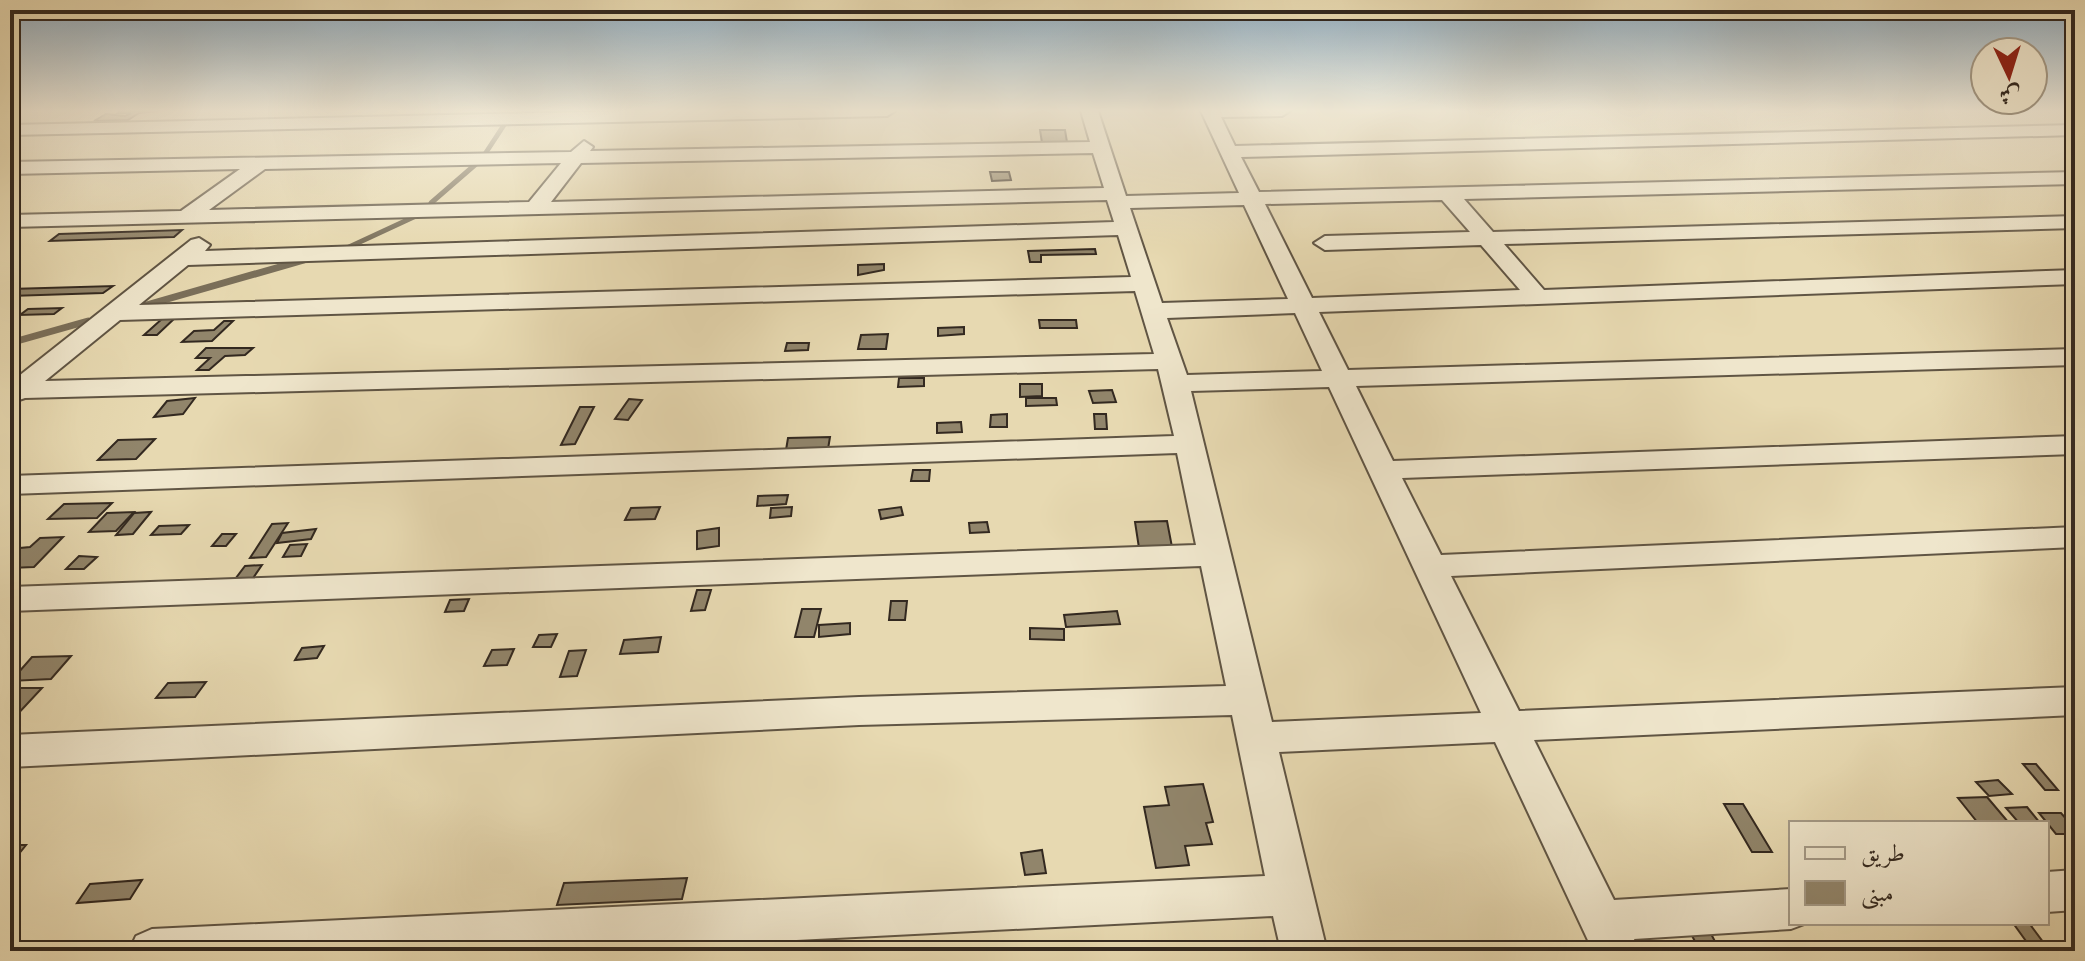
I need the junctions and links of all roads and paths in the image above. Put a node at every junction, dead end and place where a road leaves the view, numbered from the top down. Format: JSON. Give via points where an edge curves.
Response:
{"nodes":[{"id":1,"x":590,"y":156,"type":"edge"},
{"id":2,"x":1103,"y":156,"type":"edge"},
{"id":3,"x":1231,"y":156,"type":"edge"},
{"id":4,"x":577,"y":157,"type":"junction"},
{"id":5,"x":261,"y":163,"type":"junction"},
{"id":6,"x":10,"y":168,"type":"edge"},
{"id":7,"x":2075,"y":178,"type":"edge"},
{"id":8,"x":1448,"y":194,"type":"junction"},
{"id":9,"x":1252,"y":199,"type":"junction"},
{"id":10,"x":535,"y":208,"type":"junction"},
{"id":11,"x":1121,"y":208,"type":"junction"},
{"id":12,"x":236,"y":214,"type":"junction"},
{"id":13,"x":187,"y":216,"type":"junction"},
{"id":14,"x":10,"y":221,"type":"edge"},
{"id":15,"x":2075,"y":222,"type":"edge"},
{"id":16,"x":1487,"y":239,"type":"junction"},
{"id":17,"x":1325,"y":243,"type":"dead end"},
{"id":18,"x":184,"y":258,"type":"junction"},
{"id":19,"x":2075,"y":277,"type":"edge"},
{"id":20,"x":1150,"y":298,"type":"junction"},
{"id":21,"x":1540,"y":299,"type":"junction"},
{"id":22,"x":1305,"y":307,"type":"junction"},
{"id":23,"x":113,"y":313,"type":"junction"},
{"id":24,"x":2075,"y":357,"type":"edge"},
{"id":25,"x":1173,"y":372,"type":"junction"},
{"id":26,"x":1340,"y":378,"type":"junction"},
{"id":27,"x":14,"y":393,"type":"edge"},
{"id":28,"x":1190,"y":444,"type":"junction"},
{"id":29,"x":2075,"y":445,"type":"edge"},
{"id":30,"x":1384,"y":470,"type":"junction"},
{"id":31,"x":10,"y":485,"type":"edge"},
{"id":32,"x":2075,"y":537,"type":"edge"},
{"id":33,"x":1214,"y":555,"type":"junction"},
{"id":34,"x":1430,"y":566,"type":"junction"},
{"id":35,"x":10,"y":599,"type":"edge"},
{"id":36,"x":1247,"y":700,"type":"junction"},
{"id":37,"x":2075,"y":701,"type":"edge"},
{"id":38,"x":1508,"y":727,"type":"junction"},
{"id":39,"x":1255,"y":738,"type":"junction"},
{"id":40,"x":10,"y":751,"type":"edge"},
{"id":41,"x":2075,"y":890,"type":"edge"},
{"id":42,"x":2049,"y":892,"type":"edge"},
{"id":43,"x":1290,"y":895,"type":"junction"},
{"id":44,"x":1789,"y":909,"type":"edge"},
{"id":45,"x":1609,"y":936,"type":"edge"},
{"id":46,"x":647,"y":939,"type":"edge"},
{"id":47,"x":152,"y":951,"type":"edge"},
{"id":48,"x":1304,"y":951,"type":"edge"}],
"edges":[{"from":1,"to":4,"type":"street"},
{"from":2,"to":11,"type":"street"},
{"from":3,"to":9,"type":"street"},
{"from":4,"to":5,"type":"street"},
{"from":4,"to":10,"type":"street"},
{"from":5,"to":6,"type":"street"},
{"from":5,"to":13,"type":"street"},
{"from":7,"to":8,"type":"street"},
{"from":8,"to":9,"type":"street"},
{"from":8,"to":16,"type":"street"},
{"from":9,"to":11,"type":"street"},
{"from":9,"to":22,"type":"street"},
{"from":10,"to":11,"type":"street"},
{"from":10,"to":12,"type":"street"},
{"from":11,"to":18,"type":"street"},
{"from":11,"to":20,"type":"street"},
{"from":12,"to":13,"type":"street"},
{"from":12,"to":18,"type":"street"},
{"from":13,"to":14,"type":"street"},
{"from":15,"to":16,"type":"street"},
{"from":16,"to":17,"type":"street"},
{"from":16,"to":21,"type":"street"},
{"from":18,"to":23,"type":"street"},
{"from":19,"to":21,"type":"street"},
{"from":20,"to":22,"type":"street"},
{"from":20,"to":23,"type":"street"},
{"from":20,"to":25,"type":"street"},
{"from":21,"to":22,"type":"street"},
{"from":22,"to":26,"type":"street"},
{"from":23,"to":27,"type":"street"},
{"from":24,"to":26,"type":"street"},
{"from":25,"to":26,"type":"street"},
{"from":25,"to":27,"type":"street"},
{"from":25,"to":28,"type":"street"},
{"from":26,"to":30,"type":"street"},
{"from":28,"to":31,"type":"street"},
{"from":28,"to":33,"type":"street"},
{"from":29,"to":30,"type":"street"},
{"from":30,"to":34,"type":"street"},
{"from":32,"to":34,"type":"street"},
{"from":33,"to":35,"type":"street"},
{"from":33,"to":36,"type":"street"},
{"from":34,"to":38,"type":"street"},
{"from":36,"to":39,"type":"street"},
{"from":36,"to":40,"type":"street","via":[[859,711]]},
{"from":37,"to":38,"type":"street"},
{"from":38,"to":39,"type":"street"},
{"from":38,"to":45,"type":"street"},
{"from":39,"to":43,"type":"street"},
{"from":41,"to":42,"type":"street"},
{"from":43,"to":46,"type":"street"},
{"from":43,"to":48,"type":"street"},
{"from":44,"to":45,"type":"street"},
{"from":46,"to":47,"type":"street"}]}
